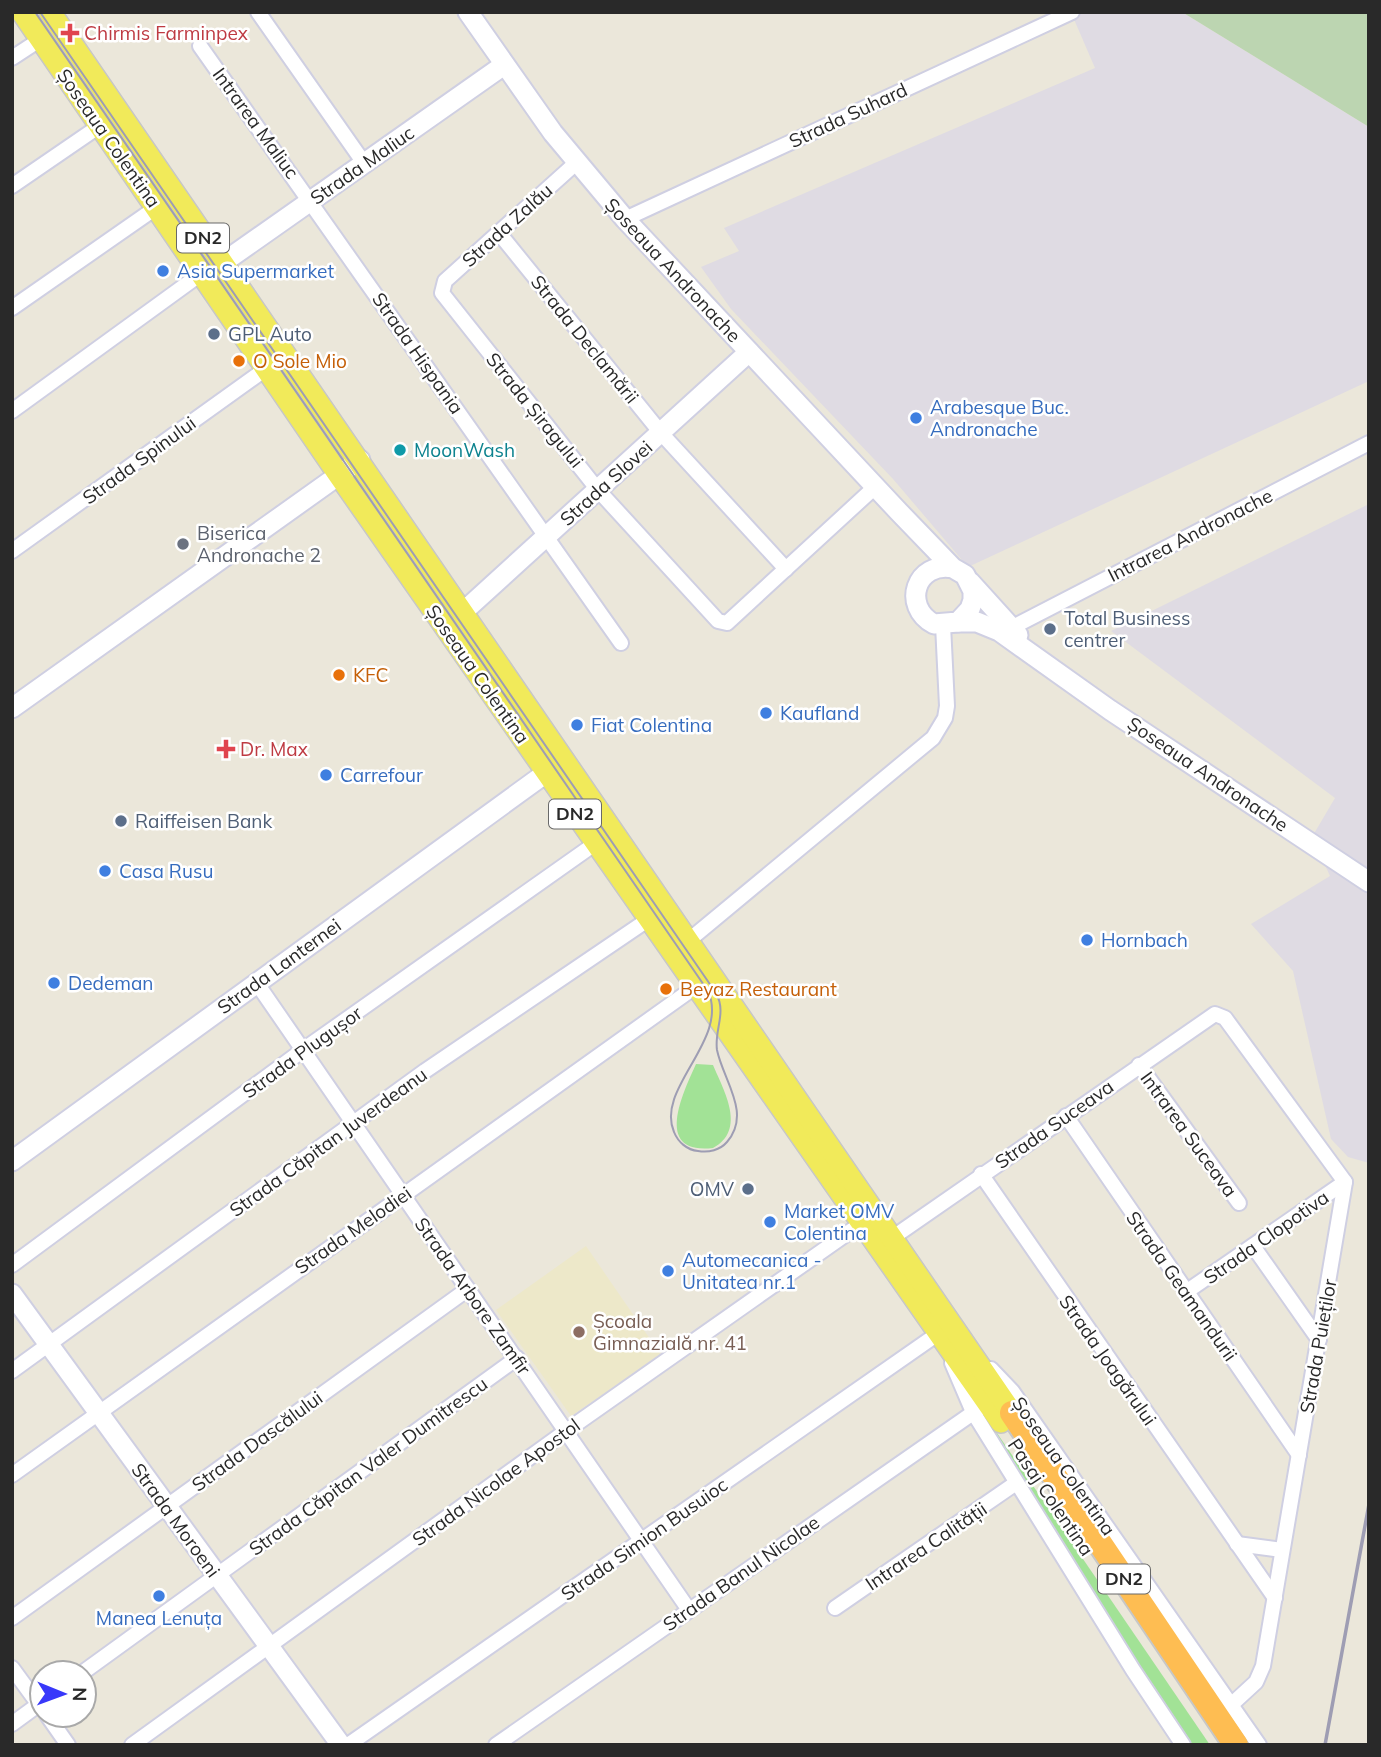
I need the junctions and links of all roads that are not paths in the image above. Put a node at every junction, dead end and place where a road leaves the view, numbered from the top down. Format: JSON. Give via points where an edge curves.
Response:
{"nodes":[{"id":1,"x":22,"y":12,"type":"edge"},
{"id":2,"x":50,"y":12,"type":"edge"},
{"id":3,"x":258,"y":12,"type":"edge"},
{"id":4,"x":468,"y":12,"type":"edge"},
{"id":5,"x":1072,"y":12,"type":"edge"},
{"id":6,"x":41,"y":39,"type":"junction"},
{"id":7,"x":200,"y":46,"type":"dead end"},
{"id":8,"x":12,"y":58,"type":"edge"},
{"id":9,"x":504,"y":65,"type":"junction"},
{"id":10,"x":101,"y":125,"type":"junction"},
{"id":11,"x":364,"y":163,"type":"junction"},
{"id":12,"x":576,"y":163,"type":"junction"},
{"id":13,"x":12,"y":186,"type":"edge"},
{"id":14,"x":311,"y":201,"type":"junction"},
{"id":15,"x":157,"y":207,"type":"junction"},
{"id":16,"x":625,"y":219,"type":"junction"},
{"id":17,"x":499,"y":233,"type":"junction"},
{"id":18,"x":211,"y":269,"type":"junction"},
{"id":19,"x":441,"y":289,"type":"joint"},
{"id":20,"x":12,"y":308,"type":"edge"},
{"id":21,"x":749,"y":352,"type":"junction"},
{"id":22,"x":267,"y":368,"type":"junction"},
{"id":23,"x":12,"y":411,"type":"edge"},
{"id":24,"x":661,"y":433,"type":"junction"},
{"id":25,"x":1369,"y":443,"type":"edge"},
{"id":26,"x":360,"y":460,"type":"junction"},
{"id":27,"x":339,"y":475,"type":"junction"},
{"id":28,"x":875,"y":487,"type":"junction"},
{"id":29,"x":598,"y":490,"type":"junction"},
{"id":30,"x":899,"y":512,"type":"junction"},
{"id":31,"x":546,"y":538,"type":"junction"},
{"id":32,"x":12,"y":551,"type":"edge"},
{"id":33,"x":953,"y":568,"type":"junction"},
{"id":34,"x":786,"y":569,"type":"junction"},
{"id":35,"x":921,"y":577,"type":"junction"},
{"id":36,"x":970,"y":582,"type":"junction"},
{"id":37,"x":462,"y":613,"type":"junction"},
{"id":38,"x":951,"y":624,"type":"junction"},
{"id":39,"x":1011,"y":628,"type":"junction"},
{"id":40,"x":621,"y":643,"type":"dead end"},
{"id":41,"x":1048,"y":665,"type":"junction"},
{"id":42,"x":12,"y":708,"type":"edge"},
{"id":43,"x":546,"y":773,"type":"junction"},
{"id":44,"x":596,"y":844,"type":"junction"},
{"id":45,"x":1369,"y":882,"type":"edge"},
{"id":46,"x":649,"y":919,"type":"junction"},
{"id":47,"x":688,"y":941,"type":"junction"},
{"id":48,"x":256,"y":982,"type":"junction"},
{"id":49,"x":695,"y":987,"type":"junction"},
{"id":50,"x":303,"y":1050,"type":"junction"},
{"id":51,"x":1139,"y":1065,"type":"junction"},
{"id":52,"x":1066,"y":1116,"type":"junction"},
{"id":53,"x":354,"y":1123,"type":"junction"},
{"id":54,"x":12,"y":1161,"type":"edge"},
{"id":55,"x":981,"y":1174,"type":"junction"},
{"id":56,"x":1345,"y":1182,"type":"junction"},
{"id":57,"x":403,"y":1194,"type":"junction"},
{"id":58,"x":1239,"y":1203,"type":"dead end"},
{"id":59,"x":862,"y":1223,"type":"junction"},
{"id":60,"x":892,"y":1238,"type":"junction"},
{"id":61,"x":1253,"y":1245,"type":"junction"},
{"id":62,"x":12,"y":1265,"type":"edge"},
{"id":63,"x":468,"y":1289,"type":"junction"},
{"id":64,"x":1186,"y":1292,"type":"junction"},
{"id":65,"x":12,"y":1294,"type":"edge"},
{"id":66,"x":948,"y":1332,"type":"junction"},
{"id":67,"x":1320,"y":1340,"type":"junction"},
{"id":68,"x":49,"y":1345,"type":"junction"},
{"id":69,"x":517,"y":1358,"type":"junction"},
{"id":70,"x":12,"y":1371,"type":"edge"},
{"id":71,"x":98,"y":1411,"type":"junction"},
{"id":72,"x":993,"y":1413,"type":"junction"},
{"id":73,"x":567,"y":1430,"type":"junction"},
{"id":74,"x":1299,"y":1455,"type":"junction"},
{"id":75,"x":12,"y":1475,"type":"edge"},
{"id":76,"x":1016,"y":1483,"type":"junction"},
{"id":77,"x":166,"y":1507,"type":"junction"},
{"id":78,"x":642,"y":1540,"type":"junction"},
{"id":79,"x":1237,"y":1544,"type":"junction"},
{"id":80,"x":1282,"y":1550,"type":"junction"},
{"id":81,"x":217,"y":1576,"type":"junction"},
{"id":82,"x":1275,"y":1598,"type":"junction"},
{"id":83,"x":835,"y":1608,"type":"dead end"},
{"id":84,"x":689,"y":1610,"type":"junction"},
{"id":85,"x":12,"y":1618,"type":"edge"},
{"id":86,"x":267,"y":1646,"type":"junction"},
{"id":87,"x":98,"y":1662,"type":"edge"},
{"id":88,"x":12,"y":1668,"type":"edge"},
{"id":89,"x":28,"y":1689,"type":"edge"},
{"id":90,"x":1230,"y":1705,"type":"junction"},
{"id":91,"x":28,"y":1715,"type":"edge"},
{"id":92,"x":12,"y":1724,"type":"edge"},
{"id":93,"x":57,"y":1729,"type":"edge"},
{"id":94,"x":68,"y":1745,"type":"edge"},
{"id":95,"x":132,"y":1745,"type":"edge"},
{"id":96,"x":341,"y":1745,"type":"edge"},
{"id":97,"x":348,"y":1745,"type":"edge"},
{"id":98,"x":496,"y":1745,"type":"edge"},
{"id":99,"x":1183,"y":1745,"type":"edge"},
{"id":100,"x":1220,"y":1745,"type":"edge"},
{"id":101,"x":1236,"y":1745,"type":"edge"},
{"id":102,"x":1259,"y":1745,"type":"edge"}],
"edges":[{"from":1,"to":6,"type":"main road","name":"Șoseaua Colentina","number":"DN2"},
{"from":2,"to":18,"type":"main road","name":"Șoseaua Colentina","number":"DN2"},
{"from":3,"to":11,"type":"street"},
{"from":4,"to":9,"type":"street","name":"Șoseaua Andronache"},
{"from":5,"to":16,"type":"street","name":"Strada Suhard"},
{"from":6,"to":8,"type":"street"},
{"from":6,"to":10,"type":"main road","name":"Șoseaua Colentina","number":"DN2"},
{"from":7,"to":14,"type":"street","name":"Intrarea Maliuc"},
{"from":9,"to":11,"type":"street","name":"Strada Maliuc"},
{"from":9,"to":12,"type":"street","name":"Șoseaua Andronache"},
{"from":10,"to":13,"type":"street"},
{"from":10,"to":15,"type":"main road","name":"Șoseaua Colentina","number":"DN2"},
{"from":11,"to":14,"type":"street","name":"Strada Maliuc"},
{"from":12,"to":16,"type":"street","name":"Șoseaua Andronache"},
{"from":12,"to":17,"type":"street","name":"Strada Zalău"},
{"from":14,"to":18,"type":"street","name":"Strada Maliuc"},
{"from":14,"to":31,"type":"street","name":"Strada Hispania"},
{"from":15,"to":18,"type":"main road","name":"Șoseaua Colentina","number":"DN2"},
{"from":15,"to":20,"type":"street"},
{"from":16,"to":21,"type":"street","name":"Șoseaua Andronache"},
{"from":17,"to":19,"type":"street","name":"Strada Zalău"},
{"from":17,"to":24,"type":"street","name":"Strada Declamării"},
{"from":18,"to":22,"type":"main road","name":"Șoseaua Colentina","number":"DN2"},
{"from":18,"to":23,"type":"street"},
{"from":18,"to":26,"type":"main road","name":"Șoseaua Colentina","number":"DN2"},
{"from":19,"to":29,"type":"street","name":"Strada Șiragului"},
{"from":21,"to":24,"type":"street","name":"Strada Slovei"},
{"from":21,"to":28,"type":"street","name":"Șoseaua Andronache"},
{"from":22,"to":27,"type":"main road","name":"Șoseaua Colentina","number":"DN2"},
{"from":22,"to":32,"type":"street","name":"Strada Spinului"},
{"from":24,"to":29,"type":"street","name":"Strada Slovei"},
{"from":24,"to":34,"type":"street","name":"Strada Declamării"},
{"from":25,"to":39,"type":"street","name":"Intrarea Andronache"},
{"from":26,"to":27,"type":"street"},
{"from":26,"to":37,"type":"main road","name":"Șoseaua Colentina","number":"DN2"},
{"from":27,"to":42,"type":"street"},
{"from":27,"to":43,"type":"main road","name":"Șoseaua Colentina","number":"DN2"},
{"from":28,"to":30,"type":"street","name":"Șoseaua Andronache"},
{"from":28,"to":34,"type":"street","name":"Strada Șiragului"},
{"from":29,"to":31,"type":"street","name":"Strada Slovei"},
{"from":29,"to":34,"type":"street","name":"Strada Șiragului","via":[[721,623],[730,621]]},
{"from":30,"to":33,"type":"street","name":"Șoseaua Andronache"},
{"from":30,"to":35,"type":"street","name":"Șoseaua Andronache","via":[[920,549]]},
{"from":31,"to":37,"type":"street","name":"Strada Slovei"},
{"from":31,"to":40,"type":"street","name":"Strada Hispania"},
{"from":33,"to":35,"type":"street","via":[[936,567]]},
{"from":33,"to":36,"type":"street"},
{"from":35,"to":38,"type":"street","via":[[915,604],[926,619]]},
{"from":36,"to":38,"type":"street","via":[[973,600],[965,616]]},
{"from":36,"to":39,"type":"street","name":"Șoseaua Andronache"},
{"from":37,"to":47,"type":"main road","name":"Șoseaua Colentina","number":"DN2"},
{"from":38,"to":41,"type":"street","name":"Șoseaua Andronache","via":[[990,626]]},
{"from":38,"to":47,"type":"street","via":[[947,706],[933,738]]},
{"from":39,"to":41,"type":"street","name":"Șoseaua Andronache"},
{"from":41,"to":45,"type":"street","name":"Șoseaua Andronache"},
{"from":43,"to":44,"type":"main road","name":"Șoseaua Colentina","number":"DN2"},
{"from":43,"to":48,"type":"street","name":"Strada Lanternei"},
{"from":44,"to":46,"type":"main road","name":"Șoseaua Colentina","number":"DN2"},
{"from":44,"to":50,"type":"street","name":"Strada Plugușor"},
{"from":46,"to":49,"type":"main road","name":"Șoseaua Colentina","number":"DN2"},
{"from":46,"to":53,"type":"street","name":"Strada Căpitan Juverdeanu"},
{"from":47,"to":60,"type":"main road","name":"Șoseaua Colentina","number":"DN2"},
{"from":48,"to":50,"type":"street","name":"Strada Arbore Zamfir"},
{"from":48,"to":54,"type":"street","name":"Strada Lanternei"},
{"from":49,"to":57,"type":"street","name":"Strada Melodiei"},
{"from":49,"to":59,"type":"main road","name":"Șoseaua Colentina","number":"DN2"},
{"from":50,"to":53,"type":"street","name":"Strada Arbore Zamfir"},
{"from":50,"to":62,"type":"street","name":"Strada Plugușor"},
{"from":51,"to":52,"type":"street","name":"Strada Suceava"},
{"from":51,"to":56,"type":"street","name":"Strada Suceava","via":[[1219,1014]]},
{"from":51,"to":58,"type":"street","name":"Intrarea Suceava"},
{"from":52,"to":55,"type":"street","name":"Strada Suceava"},
{"from":52,"to":64,"type":"street","name":"Strada Geamandurii"},
{"from":53,"to":57,"type":"street","name":"Strada Arbore Zamfir"},
{"from":53,"to":68,"type":"street","name":"Strada Căpitan Juverdeanu"},
{"from":55,"to":60,"type":"street","name":"Strada Suceava"},
{"from":55,"to":79,"type":"street","name":"Strada Joagărului"},
{"from":56,"to":61,"type":"street","name":"Strada Clopotiva"},
{"from":56,"to":67,"type":"street","name":"Strada Puieților"},
{"from":57,"to":63,"type":"street","name":"Strada Arbore Zamfir"},
{"from":57,"to":71,"type":"street","name":"Strada Melodiei"},
{"from":59,"to":66,"type":"main road","name":"Șoseaua Colentina","number":"DN2"},
{"from":59,"to":73,"type":"street","name":"Strada Nicolae Apostol"},
{"from":60,"to":66,"type":"main road","name":"Șoseaua Colentina","number":"DN2"},
{"from":61,"to":64,"type":"street","name":"Strada Clopotiva"},
{"from":61,"to":67,"type":"street"},
{"from":63,"to":69,"type":"street","name":"Strada Arbore Zamfir"},
{"from":63,"to":77,"type":"street","name":"Strada Dascălului"},
{"from":64,"to":74,"type":"street","name":"Strada Geamandurii"},
{"from":65,"to":68,"type":"street","name":"Strada Moroeni"},
{"from":66,"to":72,"type":"main road","name":"Șoseaua Colentina","number":"DN2"},
{"from":66,"to":72,"type":"street","name":"Șoseaua Colentina"},
{"from":66,"to":78,"type":"street","name":"Strada Simion Busuioc"},
{"from":66,"to":90,"type":"street","name":"Șoseaua Colentina","via":[[1012,1391]]},
{"from":67,"to":74,"type":"street","name":"Strada Puieților"},
{"from":68,"to":70,"type":"street","name":"Strada Căpitan Juverdeanu"},
{"from":68,"to":71,"type":"street","name":"Strada Moroeni"},
{"from":69,"to":73,"type":"street","name":"Strada Arbore Zamfir"},
{"from":69,"to":81,"type":"street","name":"Strada Căpitan Valer Dumitrescu"},
{"from":71,"to":75,"type":"street","name":"Strada Melodiei"},
{"from":71,"to":77,"type":"street","name":"Strada Moroeni"},
{"from":72,"to":76,"type":"street","name":"Șoseaua Colentina"},
{"from":72,"to":84,"type":"street","name":"Strada Banul Nicolae"},
{"from":72,"to":100,"type":"highway","name":"Pasaj Colentina","number":"DN2"},
{"from":72,"to":101,"type":"highway","name":"Pasaj Colentina","number":"DN2"},
{"from":73,"to":78,"type":"street","name":"Strada Arbore Zamfir"},
{"from":73,"to":86,"type":"street","name":"Strada Nicolae Apostol"},
{"from":74,"to":80,"type":"street","name":"Strada Puieților"},
{"from":76,"to":83,"type":"street","name":"Intrarea Calității"},
{"from":76,"to":99,"type":"street","name":"Șoseaua Colentina"},
{"from":77,"to":81,"type":"street","name":"Strada Moroeni"},
{"from":77,"to":85,"type":"street","name":"Strada Dascălului"},
{"from":78,"to":84,"type":"street","name":"Strada Arbore Zamfir"},
{"from":78,"to":97,"type":"street","name":"Strada Simion Busuioc"},
{"from":79,"to":80,"type":"street"},
{"from":79,"to":82,"type":"street","name":"Strada Joagărului"},
{"from":80,"to":82,"type":"street","name":"Strada Puieților"},
{"from":81,"to":86,"type":"street","name":"Strada Moroeni"},
{"from":81,"to":87,"type":"street","name":"Strada Căpitan Valer Dumitrescu"},
{"from":82,"to":90,"type":"street","name":"Strada Puieților","via":[[1260,1675]]},
{"from":84,"to":98,"type":"street","name":"Strada Banul Nicolae"},
{"from":86,"to":95,"type":"street","name":"Strada Nicolae Apostol"},
{"from":86,"to":96,"type":"street","name":"Strada Moroeni"},
{"from":88,"to":89,"type":"street"},
{"from":90,"to":102,"type":"street","name":"Șoseaua Colentina"},
{"from":91,"to":92,"type":"street"},
{"from":93,"to":94,"type":"street"}]}
